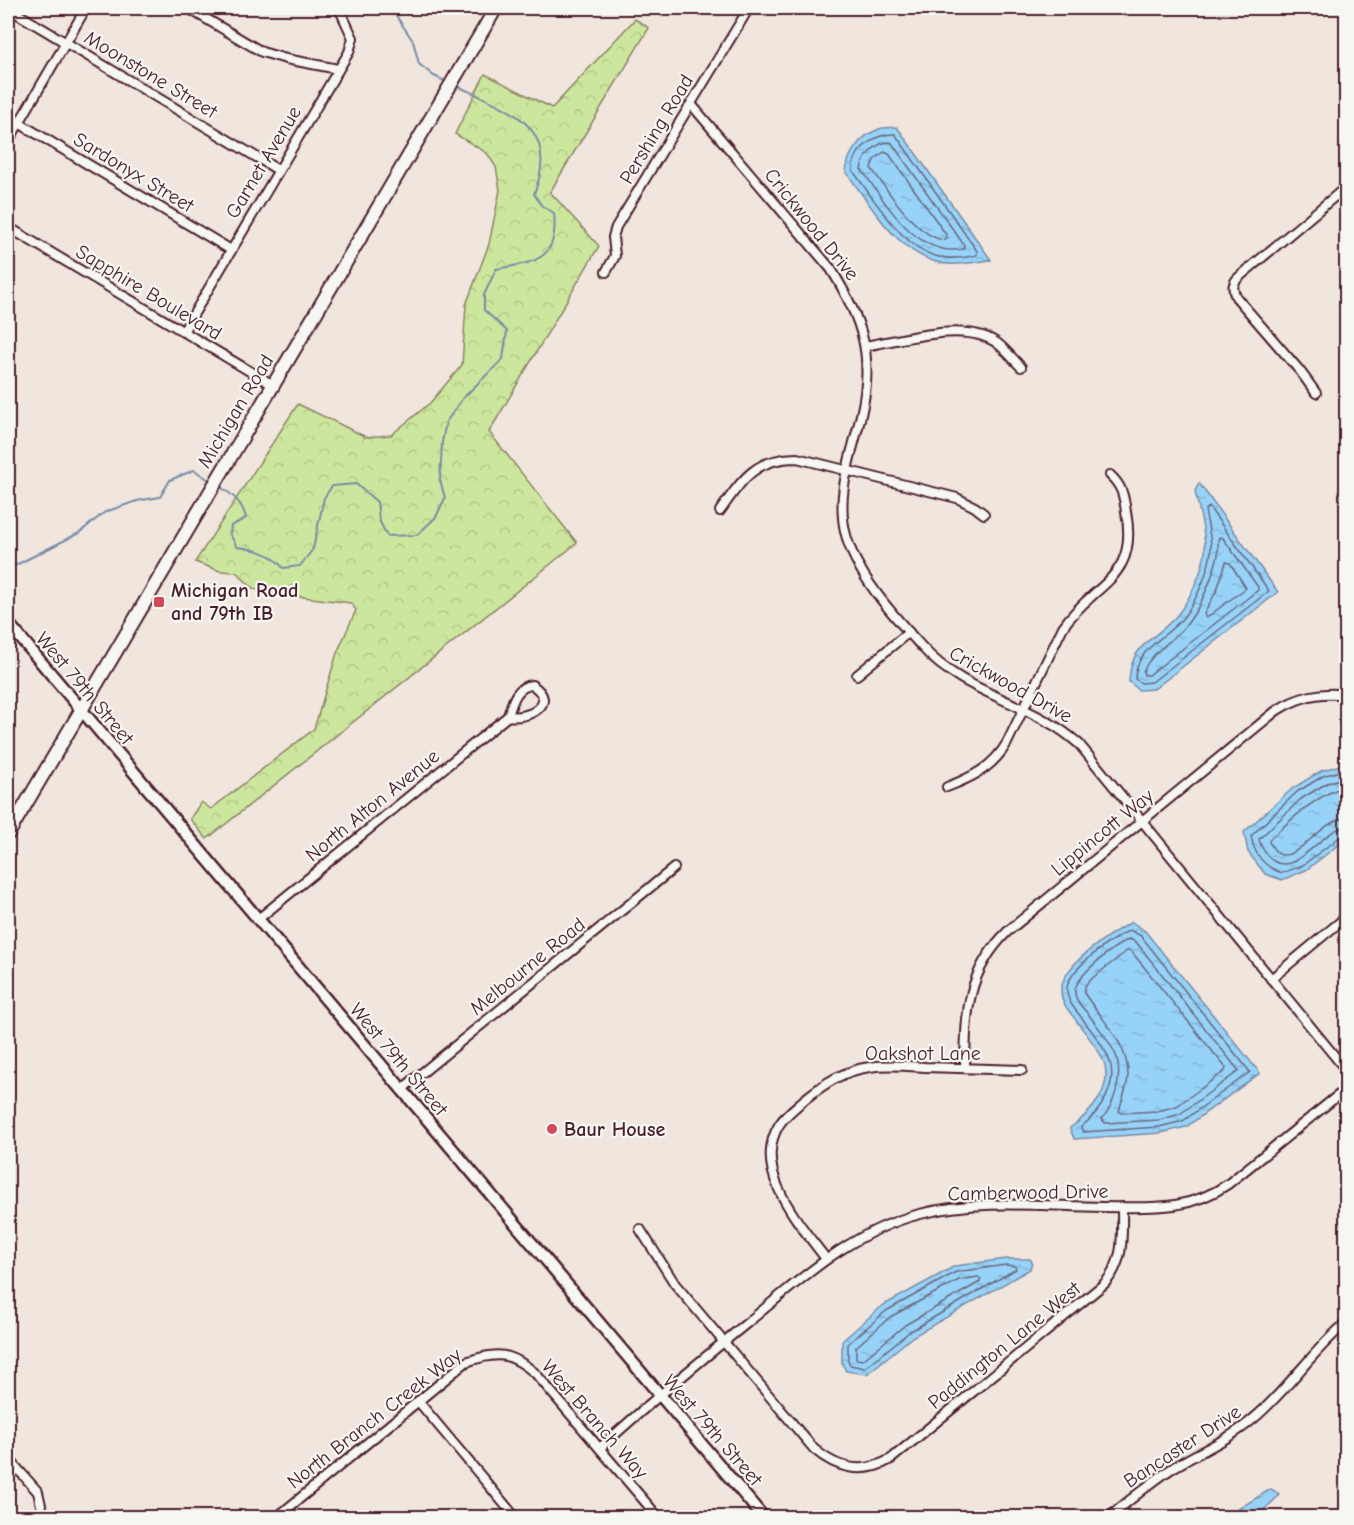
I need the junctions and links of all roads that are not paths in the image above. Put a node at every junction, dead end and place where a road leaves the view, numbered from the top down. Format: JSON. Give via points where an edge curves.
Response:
{"nodes":[{"id":1,"x":8,"y":8,"type":"edge"},
{"id":2,"x":86,"y":8,"type":"edge"},
{"id":3,"x":188,"y":8,"type":"edge"},
{"id":4,"x":339,"y":8,"type":"edge"},
{"id":5,"x":496,"y":8,"type":"edge"},
{"id":6,"x":749,"y":8,"type":"edge"},
{"id":7,"x":67,"y":43,"type":"junction"},
{"id":8,"x":338,"y":69,"type":"junction"},
{"id":9,"x":691,"y":105,"type":"junction"},
{"id":10,"x":19,"y":123,"type":"junction"},
{"id":11,"x":8,"y":142,"type":"edge"},
{"id":12,"x":278,"y":170,"type":"junction"},
{"id":13,"x":1347,"y":187,"type":"edge"},
{"id":14,"x":8,"y":227,"type":"edge"},
{"id":15,"x":231,"y":250,"type":"junction"},
{"id":16,"x":606,"y":272,"type":"dead end"},
{"id":17,"x":183,"y":332,"type":"junction"},
{"id":18,"x":865,"y":346,"type":"junction"},
{"id":19,"x":1020,"y":367,"type":"dead end"},
{"id":20,"x":273,"y":385,"type":"junction"},
{"id":21,"x":1316,"y":393,"type":"dead end"},
{"id":22,"x":847,"y":471,"type":"junction"},
{"id":23,"x":1110,"y":475,"type":"dead end"},
{"id":24,"x":720,"y":511,"type":"dead end"},
{"id":25,"x":984,"y":514,"type":"dead end"},
{"id":26,"x":8,"y":623,"type":"edge"},
{"id":27,"x":909,"y":632,"type":"junction"},
{"id":28,"x":857,"y":675,"type":"dead end"},
{"id":29,"x":1347,"y":695,"type":"edge"},
{"id":30,"x":1023,"y":709,"type":"junction"},
{"id":31,"x":80,"y":710,"type":"junction"},
{"id":32,"x":508,"y":716,"type":"junction"},
{"id":33,"x":947,"y":787,"type":"dead end"},
{"id":34,"x":1142,"y":820,"type":"junction"},
{"id":35,"x":8,"y":834,"type":"edge"},
{"id":36,"x":674,"y":868,"type":"dead end"},
{"id":37,"x":1347,"y":917,"type":"edge"},
{"id":38,"x":257,"y":920,"type":"junction"},
{"id":39,"x":1271,"y":979,"type":"junction"},
{"id":40,"x":965,"y":1068,"type":"junction"},
{"id":41,"x":1022,"y":1070,"type":"dead end"},
{"id":42,"x":1347,"y":1070,"type":"edge"},
{"id":43,"x":1347,"y":1089,"type":"edge"},
{"id":44,"x":401,"y":1090,"type":"junction"},
{"id":45,"x":1122,"y":1207,"type":"junction"},
{"id":46,"x":640,"y":1229,"type":"dead end"},
{"id":47,"x":826,"y":1258,"type":"junction"},
{"id":48,"x":1347,"y":1323,"type":"edge"},
{"id":49,"x":724,"y":1342,"type":"junction"},
{"id":50,"x":498,"y":1354,"type":"joint"},
{"id":51,"x":658,"y":1395,"type":"junction"},
{"id":52,"x":418,"y":1401,"type":"junction"},
{"id":53,"x":600,"y":1448,"type":"junction"},
{"id":54,"x":10,"y":1461,"type":"edge"},
{"id":55,"x":44,"y":1518,"type":"edge"},
{"id":56,"x":276,"y":1518,"type":"edge"},
{"id":57,"x":516,"y":1518,"type":"edge"},
{"id":58,"x":659,"y":1518,"type":"edge"},
{"id":59,"x":764,"y":1518,"type":"edge"},
{"id":60,"x":1108,"y":1518,"type":"edge"}],
"edges":[{"from":1,"to":7,"type":"street","name":"Moonstone Street"},
{"from":2,"to":7,"type":"street"},
{"from":3,"to":8,"type":"street","via":[[262,52]]},
{"from":4,"to":8,"type":"street","name":"Garnet Avenue","via":[[353,38]]},
{"from":5,"to":20,"type":"main road","name":"Michigan Road"},
{"from":6,"to":9,"type":"street","name":"Pershing Road"},
{"from":7,"to":10,"type":"street"},
{"from":7,"to":12,"type":"street","name":"Moonstone Street"},
{"from":8,"to":12,"type":"street","name":"Garnet Avenue"},
{"from":9,"to":16,"type":"street","name":"Pershing Road","via":[[616,227],[615,256]]},
{"from":9,"to":18,"type":"street","name":"Crickwood Drive","via":[[831,269],[852,305]]},
{"from":10,"to":11,"type":"street"},
{"from":10,"to":15,"type":"street","name":"Sardonyx Street"},
{"from":12,"to":15,"type":"street","name":"Garnet Avenue"},
{"from":13,"to":21,"type":"street","via":[[1233,284],[1236,297]]},
{"from":14,"to":17,"type":"street","name":"Sapphire Boulevard"},
{"from":15,"to":17,"type":"street","name":"Garnet Avenue"},
{"from":17,"to":20,"type":"street","name":"Sapphire Boulevard"},
{"from":18,"to":19,"type":"street","via":[[948,332],[972,332],[997,343]]},
{"from":18,"to":22,"type":"street","name":"Crickwood Drive","via":[[864,402]]},
{"from":20,"to":31,"type":"main road","name":"Michigan Road"},
{"from":22,"to":24,"type":"street","via":[[797,458],[769,462],[746,476]]},
{"from":22,"to":25,"type":"street","via":[[957,498]]},
{"from":22,"to":27,"type":"street","name":"Crickwood Drive","via":[[842,494],[843,521],[854,557]]},
{"from":23,"to":30,"type":"street","via":[[1125,497],[1129,527],[1126,553],[1112,578],[1063,627]]},
{"from":26,"to":31,"type":"main road","name":"West 79th Street"},
{"from":27,"to":28,"type":"street"},
{"from":27,"to":30,"type":"street","name":"Crickwood Drive","via":[[948,671]]},
{"from":29,"to":34,"type":"street","name":"Lippincott Way","via":[[1311,696],[1279,709]]},
{"from":30,"to":33,"type":"street","via":[[993,762]]},
{"from":30,"to":34,"type":"street","name":"Crickwood Drive","via":[[1074,739]]},
{"from":31,"to":35,"type":"main road","name":"Michigan Road"},
{"from":31,"to":38,"type":"main road","name":"West 79th Street"},
{"from":32,"to":32,"type":"street","name":"North Alton Avenue","via":[[522,688],[538,688],[543,696],[538,709],[517,718]]},
{"from":32,"to":38,"type":"street","name":"North Alton Avenue"},
{"from":34,"to":39,"type":"street","name":"Crickwood Drive"},
{"from":34,"to":40,"type":"street","name":"Lippincott Way","via":[[992,948],[977,974],[969,1000]]},
{"from":36,"to":44,"type":"street","name":"Melbourne Road"},
{"from":37,"to":39,"type":"street"},
{"from":38,"to":44,"type":"main road","name":"West 79th Street"},
{"from":39,"to":42,"type":"street","name":"Crickwood Drive"},
{"from":40,"to":41,"type":"street","name":"Oakshot Lane"},
{"from":40,"to":47,"type":"street","name":"Oakshot Lane","via":[[887,1066],[857,1070],[825,1084],[783,1119],[772,1148],[777,1183],[791,1212]]},
{"from":43,"to":45,"type":"street","name":"Camberwood Drive","via":[[1215,1193],[1174,1206]]},
{"from":44,"to":51,"type":"main road","name":"West 79th Street"},
{"from":45,"to":47,"type":"street","name":"Camberwood Drive","via":[[990,1205],[942,1209],[878,1228]]},
{"from":45,"to":49,"type":"street","name":"Paddington Lane West","via":[[1121,1253],[1104,1284],[891,1458],[874,1467],[855,1469],[833,1463],[814,1449]]},
{"from":46,"to":49,"type":"street","via":[[675,1284]]},
{"from":47,"to":49,"type":"street","name":"Camberwood Drive"},
{"from":48,"to":60,"type":"street","name":"Bancaster Drive","via":[[1253,1420],[1173,1468]]},
{"from":49,"to":51,"type":"street","name":"Camberwood Drive"},
{"from":50,"to":52,"type":"street","name":"North Branch Creek Way","via":[[466,1362]]},
{"from":50,"to":53,"type":"street","name":"West Branch Way","via":[[519,1361],[536,1374]]},
{"from":51,"to":53,"type":"street","name":"Camberwood Drive"},
{"from":51,"to":59,"type":"main road","name":"West 79th Street"},
{"from":52,"to":56,"type":"street","name":"North Branch Creek Way"},
{"from":52,"to":57,"type":"street"},
{"from":53,"to":58,"type":"street","name":"West Branch Way"},
{"from":54,"to":55,"type":"street","via":[[38,1492]]}]}
